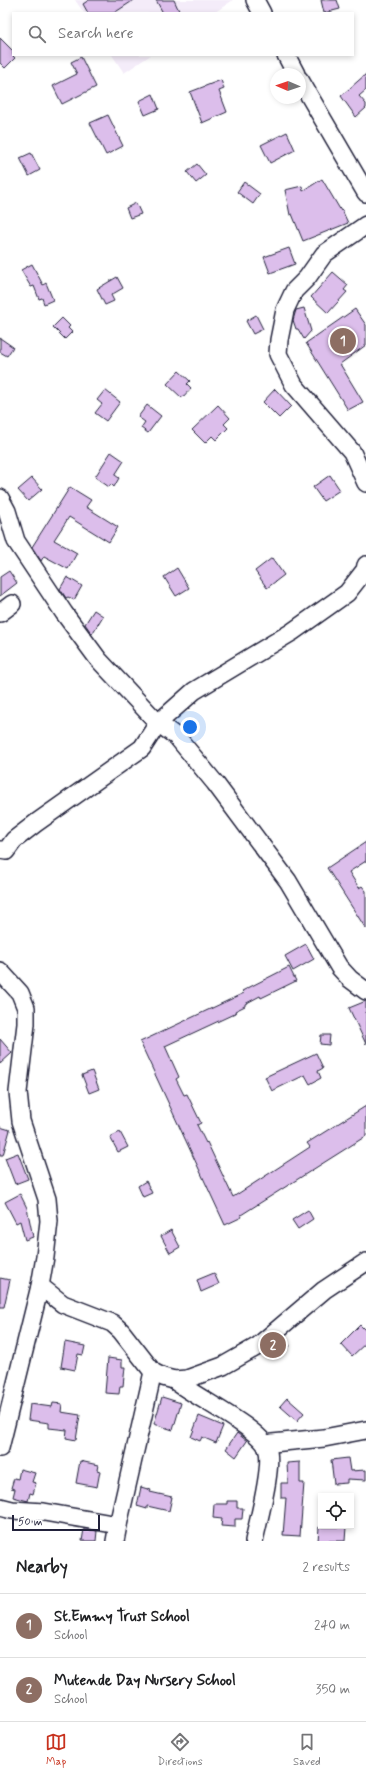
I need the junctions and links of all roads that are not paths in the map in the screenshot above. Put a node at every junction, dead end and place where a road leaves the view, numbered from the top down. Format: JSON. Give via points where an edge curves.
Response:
{"nodes":[{"id":1,"x":255,"y":0,"type":"edge"},
{"id":2,"x":261,"y":12,"type":"edge"},
{"id":3,"x":287,"y":56,"type":"edge"},
{"id":4,"x":293,"y":68,"type":"edge"},
{"id":5,"x":306,"y":90,"type":"edge"},
{"id":6,"x":366,"y":193,"type":"edge"},
{"id":7,"x":366,"y":225,"type":"edge"},
{"id":8,"x":366,"y":483,"type":"edge"},
{"id":9,"x":0,"y":498,"type":"edge"},
{"id":10,"x":366,"y":565,"type":"edge"},
{"id":11,"x":158,"y":723,"type":"junction"},
{"id":12,"x":0,"y":850,"type":"edge"},
{"id":13,"x":0,"y":971,"type":"edge"},
{"id":14,"x":366,"y":991,"type":"edge"},
{"id":15,"x":366,"y":1262,"type":"edge"},
{"id":16,"x":40,"y":1286,"type":"junction"},
{"id":17,"x":154,"y":1372,"type":"junction"},
{"id":18,"x":174,"y":1380,"type":"junction"},
{"id":19,"x":366,"y":1430,"type":"edge"},
{"id":20,"x":0,"y":1448,"type":"edge"},
{"id":21,"x":267,"y":1448,"type":"junction"},
{"id":22,"x":0,"y":1507,"type":"edge"},
{"id":23,"x":116,"y":1533,"type":"edge"},
{"id":24,"x":254,"y":1541,"type":"edge"}],
"edges":[{"from":1,"to":2,"type":"street"},
{"from":3,"to":4,"type":"street"},
{"from":5,"to":6,"type":"street"},
{"from":7,"to":8,"type":"street","via":[[324,254],[294,291],[285,310],[278,340],[278,354],[294,385],[352,452]]},
{"from":9,"to":11,"type":"street","via":[[7,511],[16,541],[64,613],[98,659]]},
{"from":10,"to":11,"type":"street","via":[[347,593],[292,632],[194,691]]},
{"from":11,"to":12,"type":"street","via":[[142,748],[36,823],[14,840],[6,851]]},
{"from":11,"to":14,"type":"street","via":[[177,737],[215,783],[288,881],[338,967]]},
{"from":13,"to":16,"type":"street","via":[[20,993],[26,1008],[18,1092],[21,1121],[47,1199],[50,1221]]},
{"from":15,"to":18,"type":"street","via":[[324,1290],[258,1346],[223,1366],[187,1379]]},
{"from":16,"to":17,"type":"street","via":[[63,1304],[112,1323]]},
{"from":16,"to":20,"type":"street"},
{"from":17,"to":18,"type":"street"},
{"from":17,"to":23,"type":"street"},
{"from":18,"to":21,"type":"street","via":[[232,1417],[256,1435]]},
{"from":19,"to":21,"type":"street","via":[[324,1438],[272,1443]]},
{"from":21,"to":24,"type":"street","via":[[268,1467]]},
{"from":22,"to":23,"type":"street","via":[[44,1512]]}]}
